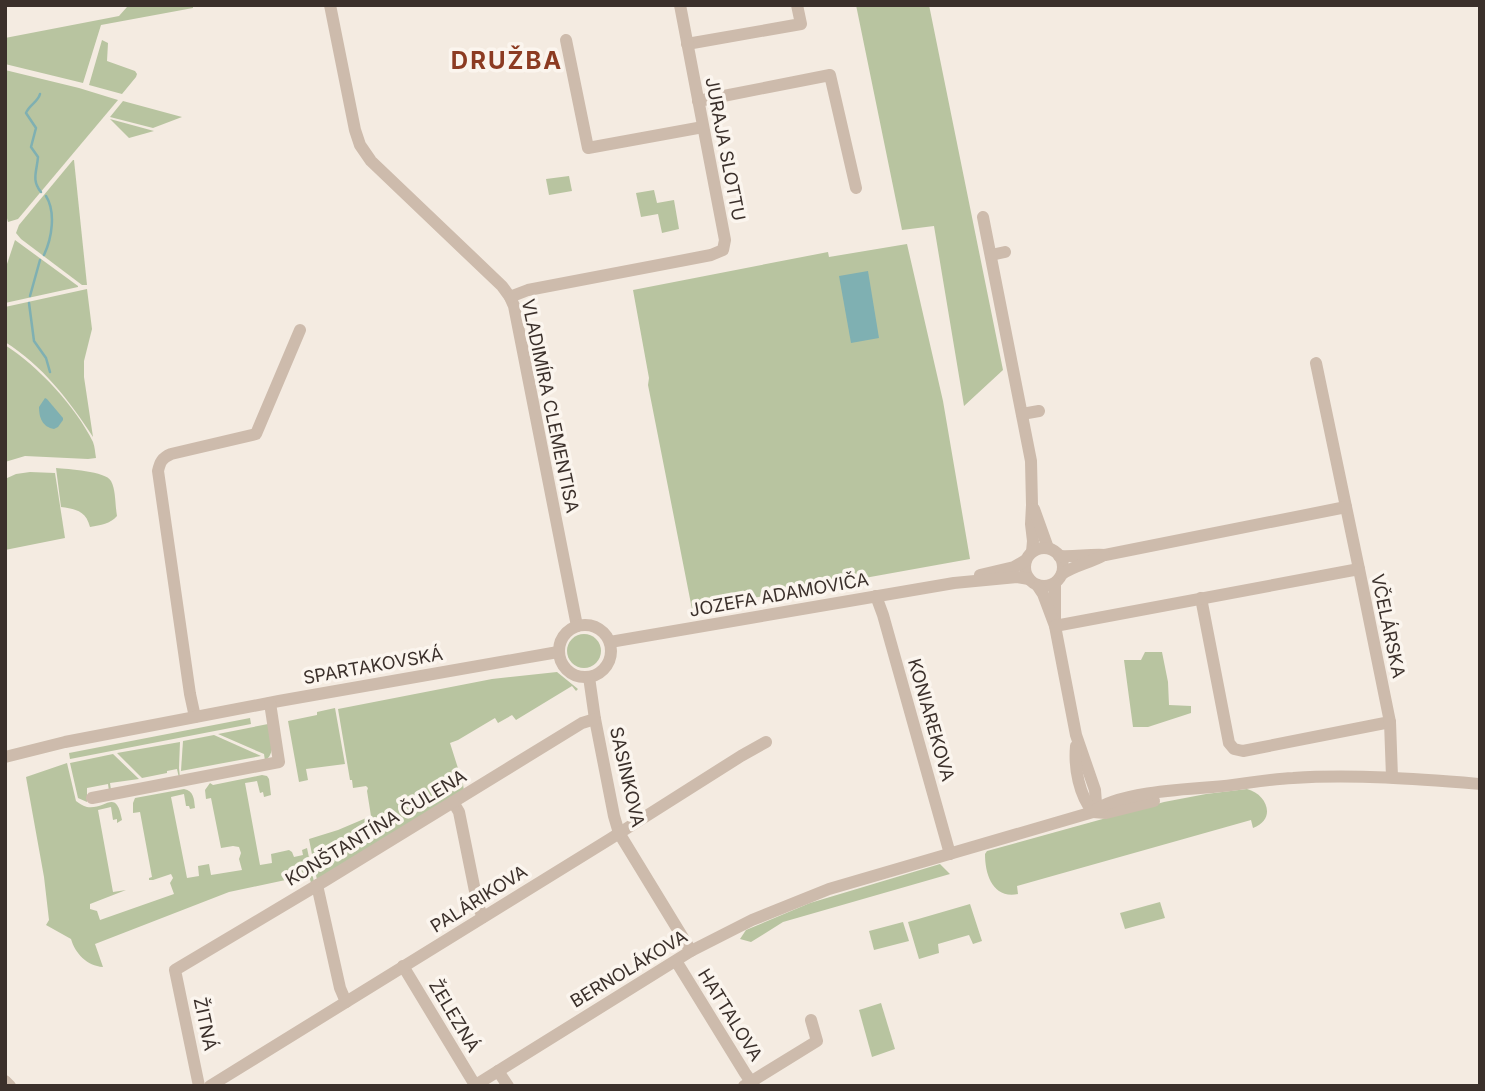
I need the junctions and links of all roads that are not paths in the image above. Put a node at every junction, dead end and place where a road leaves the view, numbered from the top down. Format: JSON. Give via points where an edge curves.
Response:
{"nodes":[{"id":1,"x":330,"y":5,"type":"edge"},
{"id":2,"x":680,"y":5,"type":"edge"},
{"id":3,"x":797,"y":5,"type":"edge"},
{"id":4,"x":566,"y":40,"type":"dead end"},
{"id":5,"x":687,"y":44,"type":"junction"},
{"id":6,"x":698,"y":101,"type":"junction"},
{"id":7,"x":704,"y":127,"type":"junction"},
{"id":8,"x":856,"y":188,"type":"dead end"},
{"id":9,"x":983,"y":217,"type":"dead end"},
{"id":10,"x":1005,"y":252,"type":"dead end"},
{"id":11,"x":991,"y":255,"type":"junction"},
{"id":12,"x":510,"y":297,"type":"junction"},
{"id":13,"x":300,"y":330,"type":"dead end"},
{"id":14,"x":1316,"y":363,"type":"dead end"},
{"id":15,"x":1039,"y":411,"type":"dead end"},
{"id":16,"x":1022,"y":414,"type":"junction"},
{"id":17,"x":1032,"y":505,"type":"junction"},
{"id":18,"x":1346,"y":507,"type":"junction"},
{"id":19,"x":1048,"y":548,"type":"junction"},
{"id":20,"x":1105,"y":555,"type":"junction"},
{"id":21,"x":1029,"y":556,"type":"junction"},
{"id":22,"x":1059,"y":556,"type":"junction"},
{"id":23,"x":1359,"y":569,"type":"junction"},
{"id":24,"x":1058,"y":578,"type":"junction"},
{"id":25,"x":1033,"y":582,"type":"junction"},
{"id":26,"x":954,"y":583,"type":"junction"},
{"id":27,"x":876,"y":596,"type":"junction"},
{"id":28,"x":1201,"y":598,"type":"junction"},
{"id":29,"x":577,"y":626,"type":"junction"},
{"id":30,"x":1055,"y":626,"type":"junction"},
{"id":31,"x":610,"y":642,"type":"junction"},
{"id":32,"x":558,"y":652,"type":"junction"},
{"id":33,"x":589,"y":677,"type":"junction"},
{"id":34,"x":270,"y":703,"type":"junction"},
{"id":35,"x":195,"y":718,"type":"junction"},
{"id":36,"x":595,"y":719,"type":"junction"},
{"id":37,"x":1390,"y":722,"type":"junction"},
{"id":38,"x":1076,"y":735,"type":"junction"},
{"id":39,"x":766,"y":742,"type":"dead end"},
{"id":40,"x":5,"y":757,"type":"edge"},
{"id":41,"x":1392,"y":777,"type":"junction"},
{"id":42,"x":1480,"y":785,"type":"edge"},
{"id":43,"x":1216,"y":786,"type":"junction"},
{"id":44,"x":1095,"y":790,"type":"junction"},
{"id":45,"x":92,"y":798,"type":"dead end"},
{"id":46,"x":1083,"y":799,"type":"junction"},
{"id":47,"x":453,"y":802,"type":"junction"},
{"id":48,"x":1116,"y":802,"type":"junction"},
{"id":49,"x":1093,"y":812,"type":"junction"},
{"id":50,"x":1074,"y":818,"type":"junction"},
{"id":51,"x":620,"y":833,"type":"junction"},
{"id":52,"x":950,"y":854,"type":"junction"},
{"id":53,"x":317,"y":885,"type":"junction"},
{"id":54,"x":482,"y":917,"type":"junction"},
{"id":55,"x":691,"y":951,"type":"junction"},
{"id":56,"x":676,"y":961,"type":"junction"},
{"id":57,"x":403,"y":966,"type":"junction"},
{"id":58,"x":175,"y":970,"type":"joint"},
{"id":59,"x":346,"y":1002,"type":"junction"},
{"id":60,"x":811,"y":1020,"type":"dead end"},
{"id":61,"x":498,"y":1071,"type":"junction"},
{"id":62,"x":5,"y":1081,"type":"edge"},
{"id":63,"x":750,"y":1084,"type":"edge"},
{"id":64,"x":475,"y":1085,"type":"edge"},
{"id":65,"x":10,"y":1086,"type":"edge"},
{"id":66,"x":199,"y":1086,"type":"edge"},
{"id":67,"x":210,"y":1086,"type":"edge"},
{"id":68,"x":508,"y":1086,"type":"edge"}],
"edges":[{"from":1,"to":12,"type":"street","name":"VLADIMÍRA CLEMENTISA","via":[[360,145]]},
{"from":2,"to":5,"type":"street","name":"JURAJA SLOTTU"},
{"from":3,"to":5,"type":"street","via":[[800,24]]},
{"from":4,"to":7,"type":"street","via":[[588,148]]},
{"from":5,"to":6,"type":"street","name":"JURAJA SLOTTU"},
{"from":6,"to":7,"type":"street","name":"JURAJA SLOTTU"},
{"from":6,"to":8,"type":"street","via":[[830,75]]},
{"from":7,"to":12,"type":"street","name":"JURAJA SLOTTU","via":[[725,240],[723,250]]},
{"from":9,"to":11,"type":"street"},
{"from":10,"to":11,"type":"street"},
{"from":11,"to":16,"type":"street","via":[[1005,301]]},
{"from":12,"to":29,"type":"street","name":"VLADIMÍRA CLEMENTISA"},
{"from":13,"to":35,"type":"street","via":[[256,434],[166,456],[158,471]]},
{"from":14,"to":18,"type":"street"},
{"from":15,"to":16,"type":"street"},
{"from":16,"to":17,"type":"street","via":[[1031,461]]},
{"from":17,"to":19,"type":"street"},
{"from":17,"to":21,"type":"street"},
{"from":18,"to":20,"type":"street"},
{"from":18,"to":23,"type":"street"},
{"from":19,"to":21,"type":"street"},
{"from":19,"to":22,"type":"street"},
{"from":20,"to":22,"type":"street"},
{"from":20,"to":24,"type":"street"},
{"from":21,"to":25,"type":"street","via":[[1025,570]]},
{"from":21,"to":26,"type":"street","name":"JOZEFA ADAMOVIČA","via":[[1014,567]]},
{"from":22,"to":24,"type":"street","via":[[1063,566]]},
{"from":23,"to":28,"type":"street","name":"VČELÁRSKA"},
{"from":23,"to":37,"type":"street","name":"VČELÁRSKA"},
{"from":24,"to":25,"type":"street","via":[[1044,586]]},
{"from":24,"to":30,"type":"street"},
{"from":25,"to":26,"type":"street","name":"JOZEFA ADAMOVIČA","via":[[1017,577]]},
{"from":25,"to":30,"type":"street","via":[[1043,594]]},
{"from":26,"to":27,"type":"street","name":"JOZEFA ADAMOVIČA"},
{"from":27,"to":31,"type":"street","name":"JOZEFA ADAMOVIČA"},
{"from":27,"to":52,"type":"street","name":"KONIAREKOVA"},
{"from":28,"to":30,"type":"street","name":"VČELÁRSKA"},
{"from":28,"to":37,"type":"street","via":[[1234,750]]},
{"from":29,"to":31,"type":"street","via":[[598,628]]},
{"from":29,"to":32,"type":"street","via":[[565,633]]},
{"from":30,"to":38,"type":"street"},
{"from":31,"to":33,"type":"street","via":[[606,666]]},
{"from":32,"to":33,"type":"street","via":[[564,668]]},
{"from":32,"to":34,"type":"street","name":"SPARTAKOVSKÁ"},
{"from":33,"to":36,"type":"street","name":"SASINKOVA"},
{"from":34,"to":35,"type":"street","name":"SPARTAKOVSKÁ"},
{"from":34,"to":45,"type":"street","via":[[279,762]]},
{"from":35,"to":40,"type":"street","name":"SPARTAKOVSKÁ"},
{"from":36,"to":47,"type":"street","name":"KONŠTANTÍNA ČULENA"},
{"from":36,"to":51,"type":"street","name":"SASINKOVA"},
{"from":37,"to":41,"type":"street","name":"VČELÁRSKA"},
{"from":38,"to":44,"type":"street"},
{"from":38,"to":46,"type":"street"},
{"from":39,"to":51,"type":"street","name":"PALÁRIKOVA"},
{"from":41,"to":42,"type":"street"},
{"from":41,"to":43,"type":"street","via":[[1290,778]]},
{"from":43,"to":48,"type":"street"},
{"from":43,"to":49,"type":"street","via":[[1106,813]]},
{"from":44,"to":48,"type":"street"},
{"from":44,"to":49,"type":"street"},
{"from":46,"to":49,"type":"street"},
{"from":46,"to":50,"type":"street"},
{"from":47,"to":53,"type":"street","name":"KONŠTANTÍNA ČULENA"},
{"from":47,"to":54,"type":"street"},
{"from":48,"to":49,"type":"street"},
{"from":49,"to":50,"type":"street"},
{"from":50,"to":52,"type":"street"},
{"from":51,"to":54,"type":"street","name":"PALÁRIKOVA"},
{"from":51,"to":55,"type":"street","name":"SASINKOVA"},
{"from":52,"to":55,"type":"street","name":"BERNOLÁKOVA","via":[[810,896]]},
{"from":53,"to":58,"type":"street","name":"KONŠTANTÍNA ČULENA"},
{"from":53,"to":59,"type":"street"},
{"from":54,"to":57,"type":"street","name":"PALÁRIKOVA"},
{"from":55,"to":56,"type":"street","name":"BERNOLÁKOVA"},
{"from":56,"to":61,"type":"street","name":"BERNOLÁKOVA"},
{"from":56,"to":63,"type":"street","name":"HATTALOVA"},
{"from":57,"to":59,"type":"street","name":"PALÁRIKOVA"},
{"from":57,"to":64,"type":"street","name":"ŽELEZNÁ"},
{"from":58,"to":66,"type":"street","name":"ŽITNÁ"},
{"from":59,"to":67,"type":"street","name":"PALÁRIKOVA"},
{"from":60,"to":63,"type":"street","via":[[817,1041]]},
{"from":61,"to":64,"type":"street","name":"BERNOLÁKOVA"},
{"from":61,"to":68,"type":"street"},
{"from":62,"to":65,"type":"street"}]}
